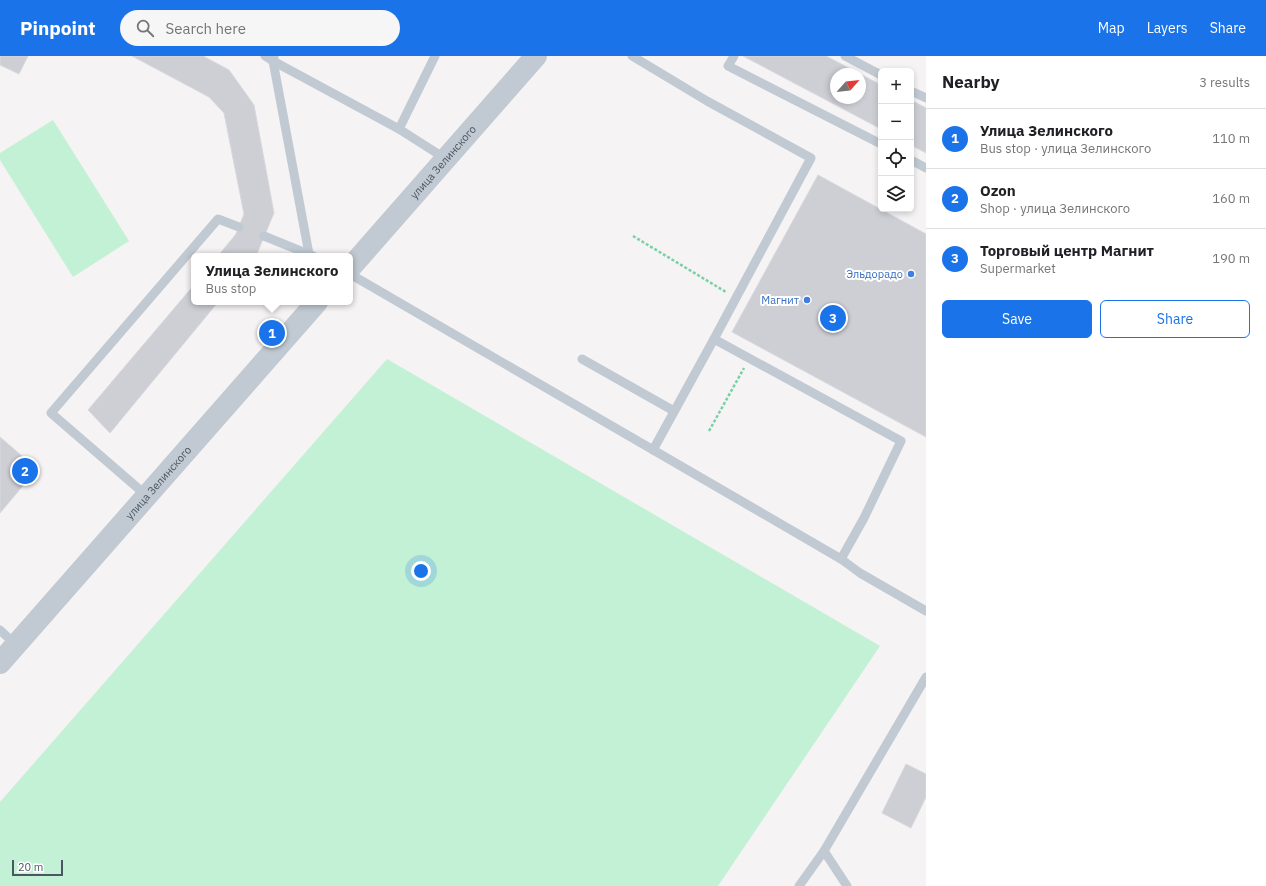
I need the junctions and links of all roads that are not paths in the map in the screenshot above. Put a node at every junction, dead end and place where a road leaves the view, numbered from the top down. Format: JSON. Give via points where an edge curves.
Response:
{"nodes":[{"id":1,"x":434,"y":56,"type":"edge"},
{"id":2,"x":536,"y":56,"type":"edge"},
{"id":3,"x":632,"y":56,"type":"edge"},
{"id":4,"x":734,"y":56,"type":"edge"},
{"id":5,"x":845,"y":56,"type":"edge"},
{"id":6,"x":271,"y":58,"type":"edge"},
{"id":7,"x":878,"y":73,"type":"edge"},
{"id":8,"x":914,"y":92,"type":"edge"},
{"id":9,"x":926,"y":98,"type":"edge"},
{"id":10,"x":399,"y":129,"type":"junction"},
{"id":11,"x":878,"y":142,"type":"edge"},
{"id":12,"x":446,"y":159,"type":"junction"},
{"id":13,"x":914,"y":162,"type":"edge"},
{"id":14,"x":926,"y":168,"type":"edge"},
{"id":15,"x":239,"y":227,"type":"dead end"},
{"id":16,"x":264,"y":236,"type":"dead end"},
{"id":17,"x":306,"y":253,"type":"edge"},
{"id":18,"x":311,"y":253,"type":"edge"},
{"id":19,"x":353,"y":265,"type":"edge"},
{"id":20,"x":353,"y":276,"type":"edge"},
{"id":21,"x":314,"y":305,"type":"edge"},
{"id":22,"x":714,"y":338,"type":"junction"},
{"id":23,"x":582,"y":359,"type":"dead end"},
{"id":24,"x":674,"y":411,"type":"junction"},
{"id":25,"x":654,"y":450,"type":"junction"},
{"id":26,"x":148,"y":496,"type":"junction"},
{"id":27,"x":841,"y":559,"type":"junction"},
{"id":28,"x":926,"y":611,"type":"edge"},
{"id":29,"x":0,"y":630,"type":"edge"},
{"id":30,"x":16,"y":645,"type":"junction"},
{"id":31,"x":0,"y":663,"type":"edge"},
{"id":32,"x":926,"y":677,"type":"edge"},
{"id":33,"x":824,"y":852,"type":"junction"},
{"id":34,"x":799,"y":886,"type":"edge"},
{"id":35,"x":847,"y":886,"type":"edge"}],
"edges":[{"from":1,"to":10,"type":"lane"},
{"from":2,"to":12,"type":"street","name":"улица Зелинского"},
{"from":3,"to":22,"type":"lane","via":[[811,158]]},
{"from":4,"to":11,"type":"lane","via":[[728,66]]},
{"from":5,"to":7,"type":"lane"},
{"from":6,"to":10,"type":"lane"},
{"from":6,"to":18,"type":"lane"},
{"from":8,"to":9,"type":"lane"},
{"from":10,"to":12,"type":"lane"},
{"from":12,"to":19,"type":"street","name":"улица Зелинского"},
{"from":13,"to":14,"type":"lane"},
{"from":15,"to":26,"type":"lane","via":[[218,219],[51,413]]},
{"from":16,"to":17,"type":"lane"},
{"from":20,"to":25,"type":"lane"},
{"from":21,"to":26,"type":"street","name":"улица Зелинского"},
{"from":22,"to":24,"type":"lane"},
{"from":22,"to":27,"type":"lane","via":[[901,441]]},
{"from":23,"to":24,"type":"lane"},
{"from":24,"to":25,"type":"lane"},
{"from":25,"to":27,"type":"lane"},
{"from":26,"to":30,"type":"street","name":"улица Зелинского"},
{"from":27,"to":28,"type":"lane","via":[[860,573]]},
{"from":29,"to":30,"type":"lane"},
{"from":30,"to":31,"type":"street","name":"улица Зелинского"},
{"from":32,"to":33,"type":"lane"},
{"from":33,"to":34,"type":"lane"},
{"from":33,"to":35,"type":"lane"}]}
